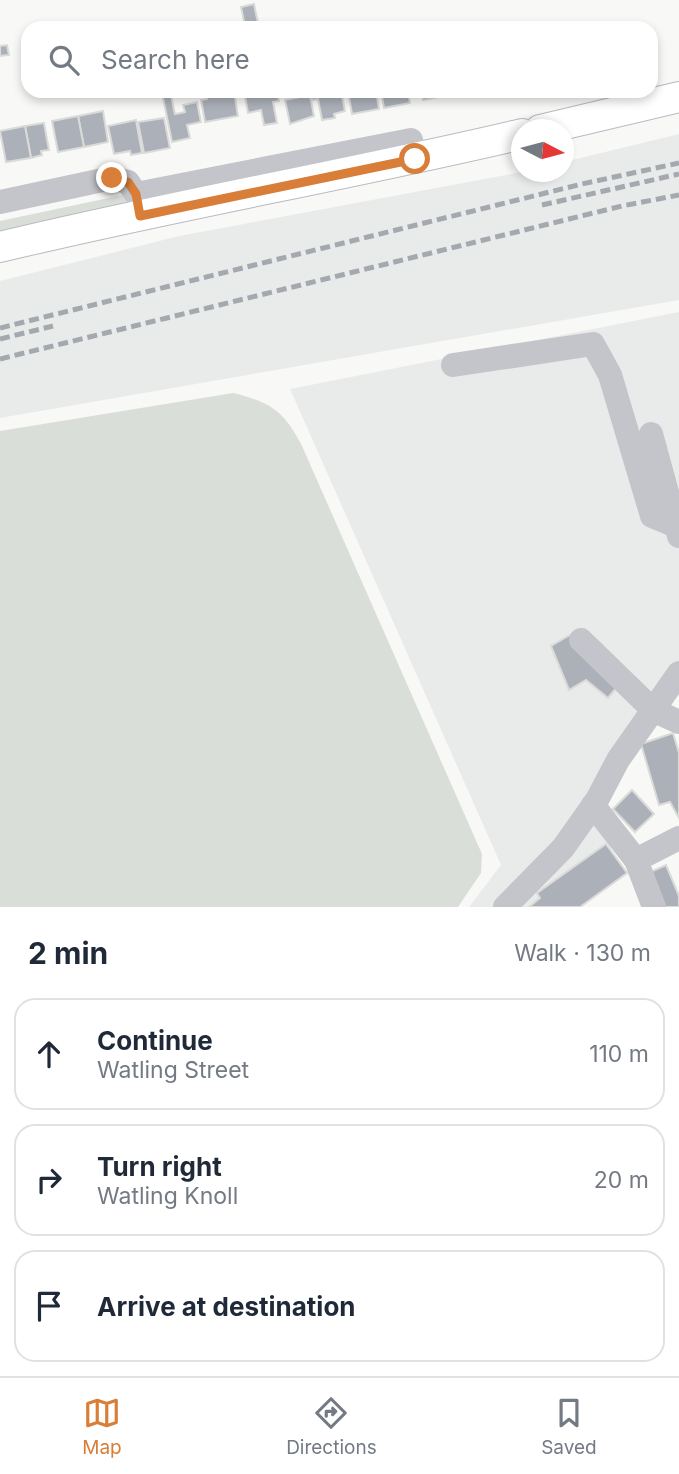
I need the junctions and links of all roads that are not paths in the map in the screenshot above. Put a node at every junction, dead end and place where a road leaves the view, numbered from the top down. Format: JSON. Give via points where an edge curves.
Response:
{"nodes":[{"id":1,"x":679,"y":97,"type":"edge"},
{"id":2,"x":574,"y":122,"type":"edge"},
{"id":3,"x":511,"y":137,"type":"edge"},
{"id":4,"x":0,"y":202,"type":"edge"},
{"id":5,"x":138,"y":205,"type":"junction"},
{"id":6,"x":0,"y":247,"type":"edge"},
{"id":7,"x":453,"y":365,"type":"dead end"},
{"id":8,"x":651,"y":434,"type":"dead end"},
{"id":9,"x":678,"y":531,"type":"edge"},
{"id":10,"x":581,"y":640,"type":"dead end"},
{"id":11,"x":679,"y":673,"type":"edge"},
{"id":12,"x":653,"y":710,"type":"junction"},
{"id":13,"x":679,"y":722,"type":"edge"},
{"id":14,"x":593,"y":805,"type":"junction"},
{"id":15,"x":679,"y":838,"type":"edge"},
{"id":16,"x":636,"y":860,"type":"junction"},
{"id":17,"x":505,"y":907,"type":"edge"},
{"id":18,"x":654,"y":907,"type":"edge"}],
"edges":[{"from":1,"to":2,"type":"main road"},
{"from":3,"to":5,"type":"main road","via":[[415,159]]},
{"from":4,"to":5,"type":"street","via":[[112,178],[128,182]]},
{"from":5,"to":6,"type":"main road"},
{"from":7,"to":9,"type":"street","via":[[593,344],[610,375],[652,516]]},
{"from":8,"to":9,"type":"street"},
{"from":10,"to":12,"type":"street"},
{"from":11,"to":12,"type":"street"},
{"from":12,"to":13,"type":"street"},
{"from":12,"to":14,"type":"street"},
{"from":14,"to":16,"type":"street"},
{"from":14,"to":17,"type":"street","via":[[563,848]]},
{"from":15,"to":16,"type":"street"},
{"from":16,"to":18,"type":"street"}]}
